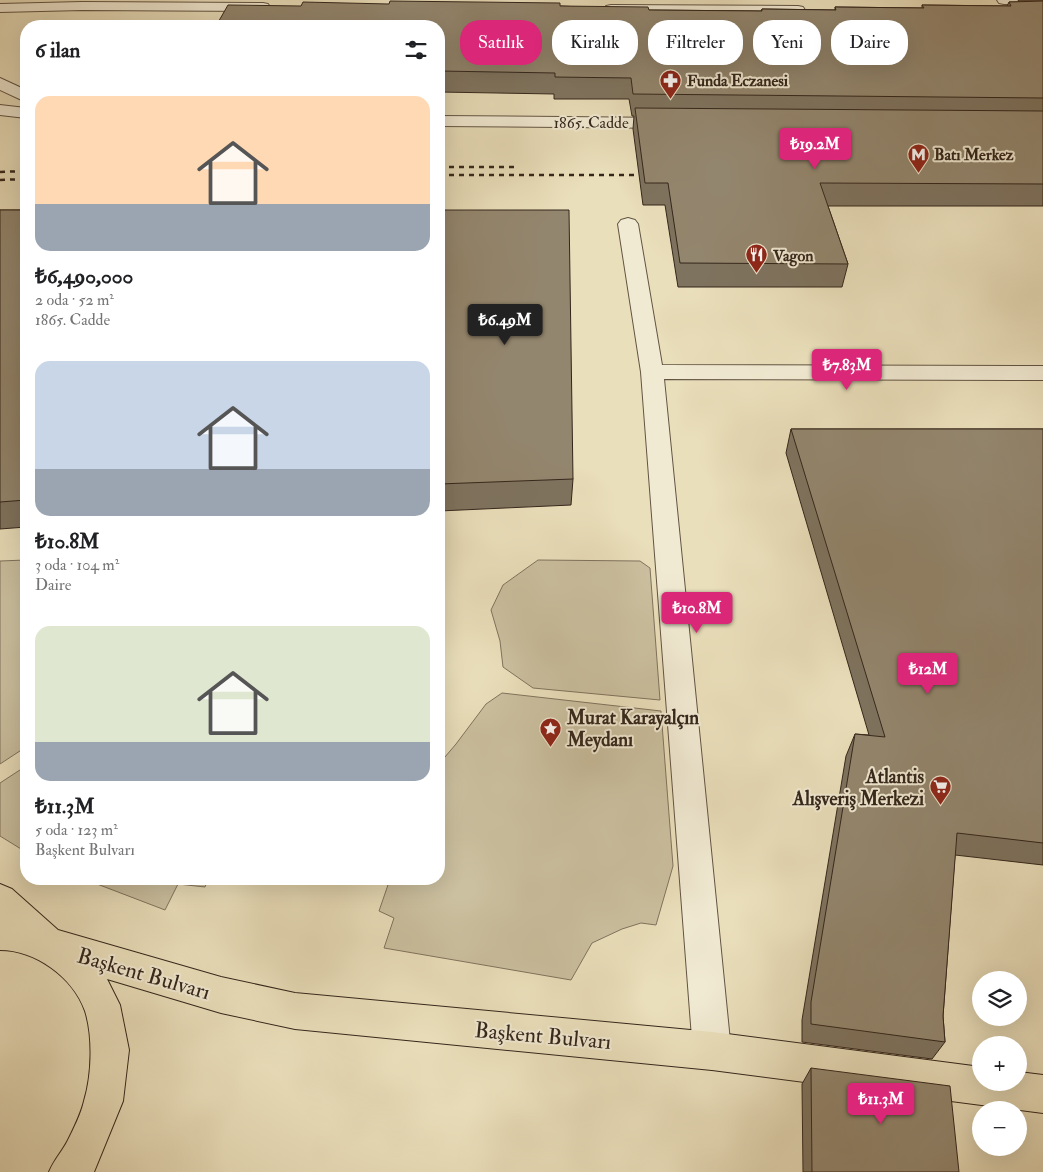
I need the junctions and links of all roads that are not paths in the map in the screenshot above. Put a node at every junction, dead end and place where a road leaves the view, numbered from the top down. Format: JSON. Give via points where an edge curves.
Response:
{"nodes":[{"id":1,"x":1043,"y":1,"type":"edge"},
{"id":2,"x":273,"y":7,"type":"edge"},
{"id":3,"x":1002,"y":7,"type":"edge"},
{"id":4,"x":0,"y":8,"type":"edge"},
{"id":5,"x":597,"y":9,"type":"edge"},
{"id":6,"x":817,"y":10,"type":"edge"},
{"id":7,"x":1043,"y":15,"type":"edge"},
{"id":8,"x":0,"y":83,"type":"edge"},
{"id":9,"x":20,"y":94,"type":"edge"},
{"id":10,"x":0,"y":110,"type":"edge"},
{"id":11,"x":20,"y":112,"type":"edge"},
{"id":12,"x":20,"y":118,"type":"edge"},
{"id":13,"x":0,"y":119,"type":"edge"},
{"id":14,"x":445,"y":121,"type":"edge"},
{"id":15,"x":686,"y":123,"type":"edge"},
{"id":16,"x":628,"y":224,"type":"dead end"},
{"id":17,"x":652,"y":372,"type":"junction"},
{"id":18,"x":1043,"y":373,"type":"edge"},
{"id":19,"x":0,"y":900,"type":"edge"},
{"id":20,"x":0,"y":933,"type":"edge"},
{"id":21,"x":49,"y":945,"type":"junction"},
{"id":22,"x":712,"y":1051,"type":"junction"},
{"id":23,"x":1043,"y":1094,"type":"edge"},
{"id":24,"x":69,"y":1172,"type":"edge"}],
"edges":[{"from":1,"to":3,"type":"street"},
{"from":2,"to":4,"type":"street"},
{"from":3,"to":7,"type":"street"},
{"from":5,"to":6,"type":"street"},
{"from":8,"to":9,"type":"street"},
{"from":10,"to":11,"type":"street"},
{"from":12,"to":13,"type":"street"},
{"from":14,"to":15,"type":"street","name":"1865. Cadde"},
{"from":16,"to":17,"type":"street"},
{"from":17,"to":18,"type":"street"},
{"from":17,"to":22,"type":"street"},
{"from":19,"to":21,"type":"main road"},
{"from":20,"to":21,"type":"main road","name":"Başkent Bulvarı"},
{"from":21,"to":22,"type":"main road","name":"Başkent Bulvarı","via":[[221,995],[295,1011]]},
{"from":21,"to":24,"type":"main road","via":[[81,970],[102,1005],[110,1050],[104,1101],[82,1155]]},
{"from":22,"to":23,"type":"main road","name":"Başkent Bulvarı"}]}
